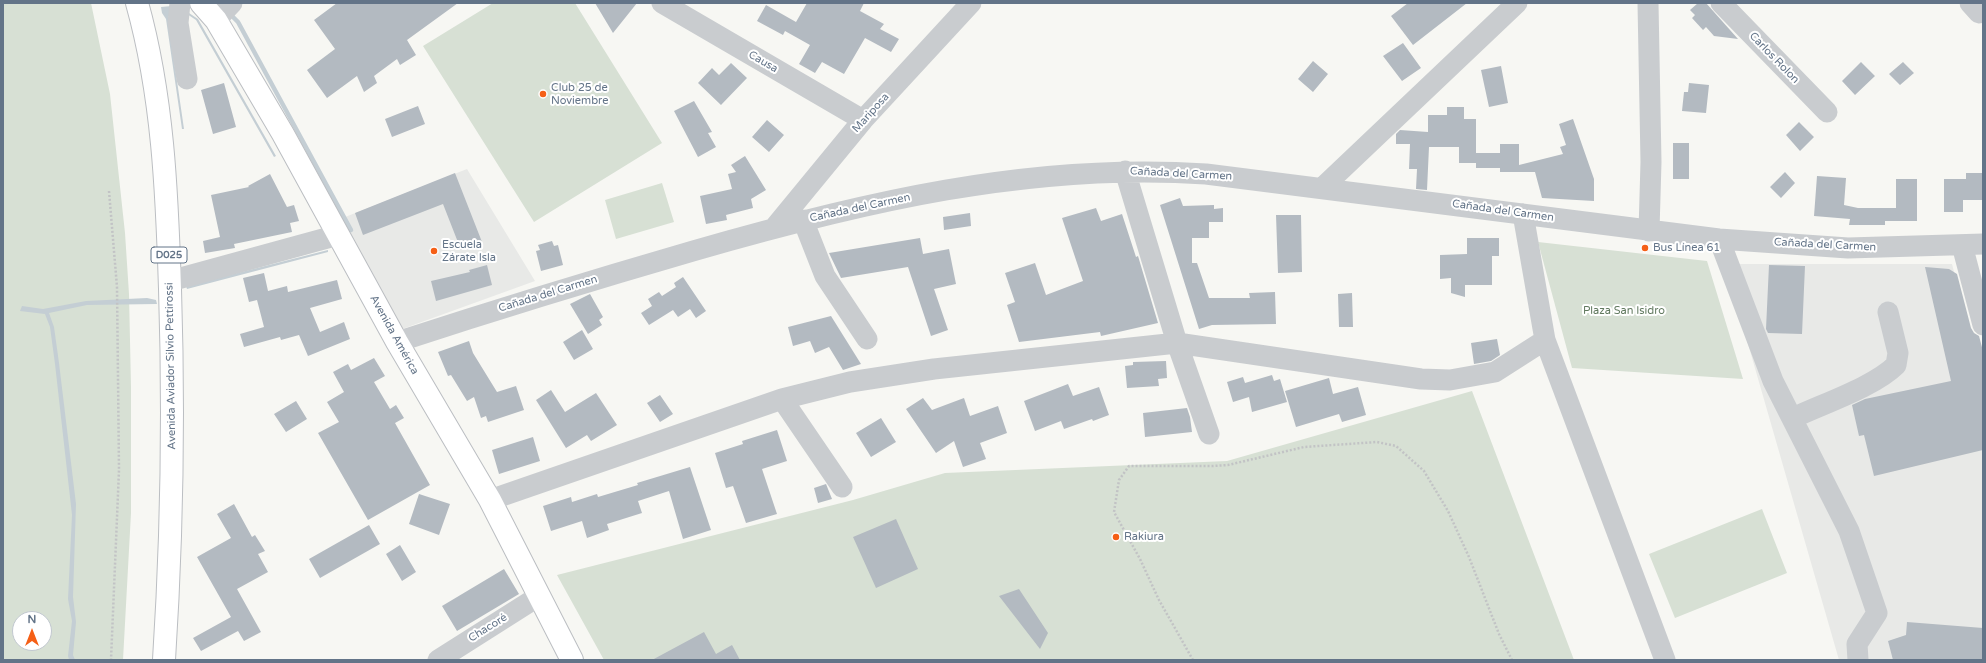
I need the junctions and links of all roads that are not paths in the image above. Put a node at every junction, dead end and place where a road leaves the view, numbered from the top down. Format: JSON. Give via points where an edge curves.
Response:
{"nodes":[{"id":1,"x":137,"y":3,"type":"edge"},
{"id":2,"x":180,"y":3,"type":"edge"},
{"id":3,"x":191,"y":3,"type":"edge"},
{"id":4,"x":232,"y":3,"type":"edge"},
{"id":5,"x":662,"y":3,"type":"edge"},
{"id":6,"x":971,"y":3,"type":"edge"},
{"id":7,"x":1517,"y":3,"type":"edge"},
{"id":8,"x":1648,"y":3,"type":"edge"},
{"id":9,"x":1720,"y":3,"type":"edge"},
{"id":10,"x":209,"y":12,"type":"edge"},
{"id":11,"x":187,"y":79,"type":"dead end"},
{"id":12,"x":1827,"y":112,"type":"dead end"},
{"id":13,"x":863,"y":120,"type":"junction"},
{"id":14,"x":1125,"y":171,"type":"junction"},
{"id":15,"x":1322,"y":188,"type":"junction"},
{"id":16,"x":1523,"y":214,"type":"junction"},
{"id":17,"x":803,"y":220,"type":"junction"},
{"id":18,"x":775,"y":227,"type":"junction"},
{"id":19,"x":1649,"y":231,"type":"junction"},
{"id":20,"x":338,"y":235,"type":"junction"},
{"id":21,"x":1719,"y":239,"type":"junction"},
{"id":22,"x":1983,"y":244,"type":"edge"},
{"id":23,"x":1962,"y":245,"type":"junction"},
{"id":24,"x":170,"y":280,"type":"junction"},
{"id":25,"x":1888,"y":312,"type":"dead end"},
{"id":26,"x":1983,"y":325,"type":"edge"},
{"id":27,"x":867,"y":339,"type":"dead end"},
{"id":28,"x":1545,"y":340,"type":"junction"},
{"id":29,"x":397,"y":342,"type":"junction"},
{"id":30,"x":1177,"y":343,"type":"junction"},
{"id":31,"x":782,"y":400,"type":"junction"},
{"id":32,"x":1792,"y":418,"type":"junction"},
{"id":33,"x":1209,"y":434,"type":"dead end"},
{"id":34,"x":842,"y":487,"type":"dead end"},
{"id":35,"x":490,"y":500,"type":"junction"},
{"id":36,"x":539,"y":596,"type":"junction"},
{"id":37,"x":164,"y":660,"type":"edge"},
{"id":38,"x":438,"y":660,"type":"edge"},
{"id":39,"x":572,"y":660,"type":"edge"},
{"id":40,"x":1665,"y":660,"type":"edge"},
{"id":41,"x":1858,"y":660,"type":"edge"}],
"edges":[{"from":1,"to":24,"type":"main road","name":"Avenida Aviador Silvio Pettirossi","number":"D025","via":[[154,83],[162,141],[168,204]]},
{"from":2,"to":11,"type":"street","via":[[178,23]]},
{"from":3,"to":10,"type":"main road"},
{"from":4,"to":10,"type":"street"},
{"from":5,"to":13,"type":"street","name":"Causa"},
{"from":6,"to":13,"type":"street","name":"Mariposa"},
{"from":7,"to":15,"type":"street"},
{"from":8,"to":19,"type":"street","via":[[1651,162]]},
{"from":9,"to":12,"type":"street","name":"Carlos Rolon"},
{"from":10,"to":20,"type":"main road","name":"Avenida América","via":[[280,127]]},
{"from":13,"to":18,"type":"street","name":"Mariposa"},
{"from":14,"to":15,"type":"street","name":"Cañada del Carmen","via":[[1206,174]]},
{"from":14,"to":17,"type":"street","name":"Cañada del Carmen","via":[[1015,179],[868,205]]},
{"from":14,"to":30,"type":"street"},
{"from":15,"to":16,"type":"street","name":"Cañada del Carmen"},
{"from":16,"to":19,"type":"street","name":"Cañada del Carmen"},
{"from":16,"to":28,"type":"street"},
{"from":17,"to":18,"type":"street","name":"Cañada del Carmen"},
{"from":17,"to":27,"type":"street","via":[[824,276]]},
{"from":18,"to":29,"type":"street","name":"Cañada del Carmen","via":[[557,290]]},
{"from":19,"to":21,"type":"street","name":"Cañada del Carmen"},
{"from":20,"to":24,"type":"street"},
{"from":20,"to":29,"type":"main road","name":"Avenida América"},
{"from":21,"to":23,"type":"street","name":"Cañada del Carmen","via":[[1848,248]]},
{"from":21,"to":32,"type":"street","via":[[1773,381]]},
{"from":22,"to":23,"type":"street","name":"Cañada del Carmen"},
{"from":23,"to":26,"type":"street"},
{"from":24,"to":37,"type":"main road","name":"Avenida Aviador Silvio Pettirossi","number":"D025","via":[[171,469]]},
{"from":25,"to":32,"type":"street","via":[[1898,353],[1896,366],[1888,374]]},
{"from":28,"to":30,"type":"street","via":[[1495,372],[1450,380],[1421,379]]},
{"from":28,"to":40,"type":"street"},
{"from":29,"to":35,"type":"main road","name":"Avenida América"},
{"from":30,"to":31,"type":"street","via":[[934,369],[850,382]]},
{"from":30,"to":33,"type":"street"},
{"from":31,"to":34,"type":"street"},
{"from":31,"to":35,"type":"street"},
{"from":32,"to":41,"type":"street","via":[[1849,531],[1877,613],[1857,644]]},
{"from":35,"to":36,"type":"main road","name":"Avenida América"},
{"from":36,"to":38,"type":"street","name":"Chacoré"},
{"from":36,"to":39,"type":"main road","name":"Avenida América"}]}
